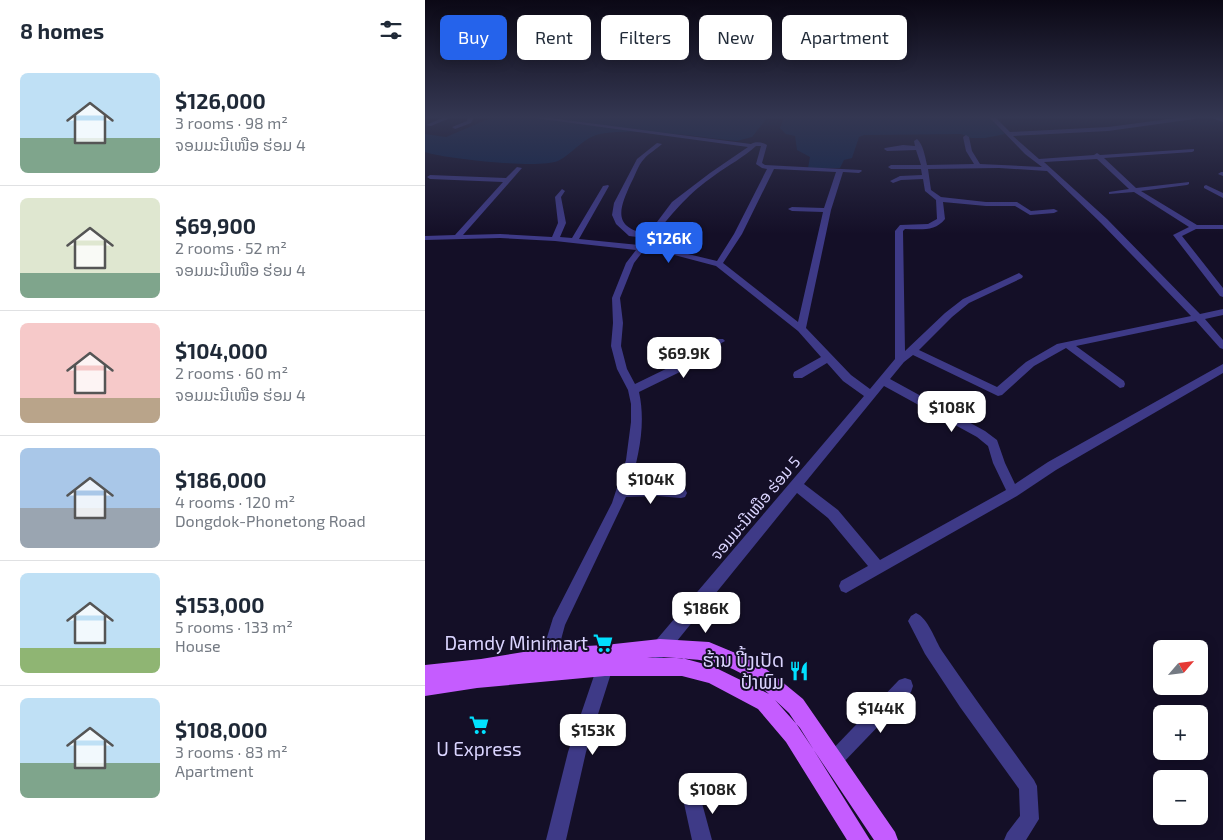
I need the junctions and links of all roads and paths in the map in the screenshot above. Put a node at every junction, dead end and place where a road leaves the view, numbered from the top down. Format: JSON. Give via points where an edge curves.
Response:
{"nodes":[{"id":1,"x":644,"y":156,"type":"edge"},
{"id":2,"x":738,"y":156,"type":"edge"},
{"id":3,"x":761,"y":156,"type":"edge"},
{"id":4,"x":921,"y":156,"type":"edge"},
{"id":5,"x":972,"y":156,"type":"edge"},
{"id":6,"x":1032,"y":156,"type":"edge"},
{"id":7,"x":1085,"y":156,"type":"edge"},
{"id":8,"x":1098,"y":156,"type":"edge"},
{"id":9,"x":1037,"y":161,"type":"junction"},
{"id":10,"x":924,"y":165,"type":"junction"},
{"id":11,"x":978,"y":166,"type":"junction"},
{"id":12,"x":891,"y":167,"type":"dead end"},
{"id":13,"x":519,"y":168,"type":"dead end"},
{"id":14,"x":771,"y":168,"type":"junction"},
{"id":15,"x":840,"y":170,"type":"junction"},
{"id":16,"x":1049,"y":170,"type":"junction"},
{"id":17,"x":859,"y":171,"type":"dead end"},
{"id":18,"x":430,"y":176,"type":"dead end"},
{"id":19,"x":926,"y":177,"type":"junction"},
{"id":20,"x":508,"y":180,"type":"junction"},
{"id":21,"x":893,"y":181,"type":"dead end"},
{"id":22,"x":1187,"y":183,"type":"dead end"},
{"id":23,"x":606,"y":186,"type":"dead end"},
{"id":24,"x":1206,"y":186,"type":"dead end"},
{"id":25,"x":1135,"y":190,"type":"junction"},
{"id":26,"x":562,"y":191,"type":"dead end"},
{"id":27,"x":1111,"y":193,"type":"dead end"},
{"id":28,"x":1223,"y":196,"type":"edge"},
{"id":29,"x":939,"y":199,"type":"junction"},
{"id":30,"x":673,"y":208,"type":"junction"},
{"id":31,"x":793,"y":209,"type":"dead end"},
{"id":32,"x":827,"y":210,"type":"junction"},
{"id":33,"x":1054,"y":211,"type":"dead end"},
{"id":34,"x":1223,"y":227,"type":"edge"},
{"id":35,"x":1195,"y":228,"type":"junction"},
{"id":36,"x":457,"y":237,"type":"junction"},
{"id":37,"x":425,"y":238,"type":"edge"},
{"id":38,"x":555,"y":239,"type":"junction"},
{"id":39,"x":574,"y":241,"type":"junction"},
{"id":40,"x":648,"y":245,"type":"junction"},
{"id":41,"x":719,"y":264,"type":"junction"},
{"id":42,"x":1019,"y":276,"type":"dead end"},
{"id":43,"x":1223,"y":294,"type":"edge"},
{"id":44,"x":1223,"y":312,"type":"edge"},
{"id":45,"x":1197,"y":316,"type":"junction"},
{"id":46,"x":801,"y":329,"type":"junction"},
{"id":47,"x":720,"y":341,"type":"dead end"},
{"id":48,"x":1067,"y":344,"type":"junction"},
{"id":49,"x":1223,"y":346,"type":"edge"},
{"id":50,"x":913,"y":351,"type":"junction"},
{"id":51,"x":827,"y":358,"type":"junction"},
{"id":52,"x":900,"y":360,"type":"junction"},
{"id":53,"x":1223,"y":368,"type":"edge"},
{"id":54,"x":798,"y":375,"type":"dead end"},
{"id":55,"x":883,"y":381,"type":"junction"},
{"id":56,"x":1120,"y":384,"type":"dead end"},
{"id":57,"x":633,"y":390,"type":"junction"},
{"id":58,"x":870,"y":395,"type":"junction"},
{"id":59,"x":797,"y":486,"type":"junction"},
{"id":60,"x":622,"y":492,"type":"junction"},
{"id":61,"x":1013,"y":492,"type":"junction"},
{"id":62,"x":681,"y":493,"type":"dead end"},
{"id":63,"x":877,"y":567,"type":"junction"},
{"id":64,"x":845,"y":586,"type":"dead end"},
{"id":65,"x":916,"y":621,"type":"dead end"},
{"id":66,"x":660,"y":648,"type":"junction"},
{"id":67,"x":546,"y":666,"type":"junction"},
{"id":68,"x":605,"y":667,"type":"junction"},
{"id":69,"x":647,"y":667,"type":"junction"},
{"id":70,"x":425,"y":674,"type":"edge"},
{"id":71,"x":905,"y":686,"type":"dead end"},
{"id":72,"x":425,"y":687,"type":"edge"},
{"id":73,"x":834,"y":760,"type":"junction"},
{"id":74,"x":692,"y":799,"type":"dead end"},
{"id":75,"x":557,"y":840,"type":"edge"},
{"id":76,"x":702,"y":840,"type":"edge"},
{"id":77,"x":859,"y":840,"type":"edge"},
{"id":78,"x":887,"y":840,"type":"edge"},
{"id":79,"x":1013,"y":840,"type":"edge"}],
"edges":[{"from":1,"to":40,"type":"street","via":[[616,211],[619,222]]},
{"from":2,"to":30,"type":"street"},
{"from":3,"to":14,"type":"street","via":[[759,164]]},
{"from":4,"to":10,"type":"street"},
{"from":5,"to":11,"type":"street"},
{"from":6,"to":9,"type":"street"},
{"from":7,"to":9,"type":"street"},
{"from":8,"to":25,"type":"street"},
{"from":9,"to":16,"type":"street"},
{"from":10,"to":11,"type":"street"},
{"from":10,"to":12,"type":"street"},
{"from":10,"to":19,"type":"street"},
{"from":11,"to":16,"type":"street"},
{"from":13,"to":20,"type":"street"},
{"from":14,"to":15,"type":"street"},
{"from":14,"to":41,"type":"street"},
{"from":15,"to":17,"type":"street"},
{"from":15,"to":32,"type":"street"},
{"from":16,"to":45,"type":"street"},
{"from":18,"to":20,"type":"street"},
{"from":19,"to":21,"type":"street"},
{"from":19,"to":29,"type":"street","via":[[928,191]]},
{"from":20,"to":36,"type":"street"},
{"from":22,"to":25,"type":"street"},
{"from":23,"to":39,"type":"street"},
{"from":24,"to":28,"type":"street"},
{"from":25,"to":27,"type":"street"},
{"from":25,"to":35,"type":"street"},
{"from":26,"to":38,"type":"street","via":[[558,194],[562,223]]},
{"from":29,"to":33,"type":"street","via":[[1017,204],[1030,213]]},
{"from":29,"to":52,"type":"street","via":[[941,219],[937,225],[903,227],[899,231]]},
{"from":30,"to":40,"type":"street"},
{"from":30,"to":40,"type":"street","via":[[676,213],[659,238]]},
{"from":31,"to":32,"type":"street"},
{"from":32,"to":46,"type":"street"},
{"from":34,"to":35,"type":"street"},
{"from":35,"to":43,"type":"street","via":[[1177,235]]},
{"from":36,"to":37,"type":"street"},
{"from":36,"to":38,"type":"street"},
{"from":38,"to":39,"type":"street"},
{"from":39,"to":40,"type":"street"},
{"from":40,"to":41,"type":"street"},
{"from":40,"to":57,"type":"street","via":[[630,263],[615,304],[618,323],[616,346],[622,369]]},
{"from":41,"to":46,"type":"street"},
{"from":42,"to":50,"type":"street","name":"ຈອມມະນີເໜືອ ຮ່ອມ 5","via":[[967,301],[937,325]]},
{"from":44,"to":45,"type":"street"},
{"from":45,"to":48,"type":"street"},
{"from":45,"to":49,"type":"street"},
{"from":46,"to":51,"type":"street"},
{"from":47,"to":57,"type":"street","via":[[689,357],[681,367]]},
{"from":48,"to":50,"type":"street","via":[[1030,364],[998,392]]},
{"from":48,"to":56,"type":"street"},
{"from":50,"to":52,"type":"street","name":"ຈອມມະນີເໜືອ ຮ່ອມ 5"},
{"from":51,"to":54,"type":"street"},
{"from":51,"to":58,"type":"street"},
{"from":52,"to":55,"type":"street","name":"ຈອມມະນີເໜືອ ຮ່ອມ 5"},
{"from":53,"to":61,"type":"street","via":[[1052,466]]},
{"from":55,"to":58,"type":"street","name":"ຈອມມະນີເໜືອ ຮ່ອມ 5"},
{"from":55,"to":61,"type":"street","via":[[993,443]]},
{"from":57,"to":60,"type":"street","via":[[637,422],[632,460]]},
{"from":58,"to":59,"type":"street","name":"ຈອມມະນີເໜືອ ຮ່ອມ 5"},
{"from":59,"to":63,"type":"street","via":[[833,514]]},
{"from":59,"to":66,"type":"street","name":"ຈອມມະນີເໜືອ ຮ່ອມ 5"},
{"from":60,"to":62,"type":"street"},
{"from":60,"to":67,"type":"street","via":[[558,623]]},
{"from":61,"to":63,"type":"street"},
{"from":63,"to":64,"type":"street"},
{"from":65,"to":79,"type":"street","via":[[966,700],[1028,786],[1030,819]]},
{"from":66,"to":67,"type":"main road","via":[[605,654]]},
{"from":66,"to":69,"type":"street","name":"ຈອມມະນີເໜືອ ຮ່ອມ 5"},
{"from":66,"to":73,"type":"main road","via":[[709,651],[751,668],[795,706]]},
{"from":67,"to":68,"type":"main road"},
{"from":67,"to":70,"type":"main road"},
{"from":67,"to":72,"type":"main road"},
{"from":68,"to":69,"type":"main road"},
{"from":68,"to":75,"type":"street","via":[[577,752]]},
{"from":69,"to":77,"type":"main road","via":[[682,667],[712,675],[765,702],[793,735]]},
{"from":71,"to":73,"type":"street"},
{"from":73,"to":78,"type":"main road"},
{"from":74,"to":76,"type":"street"}]}
